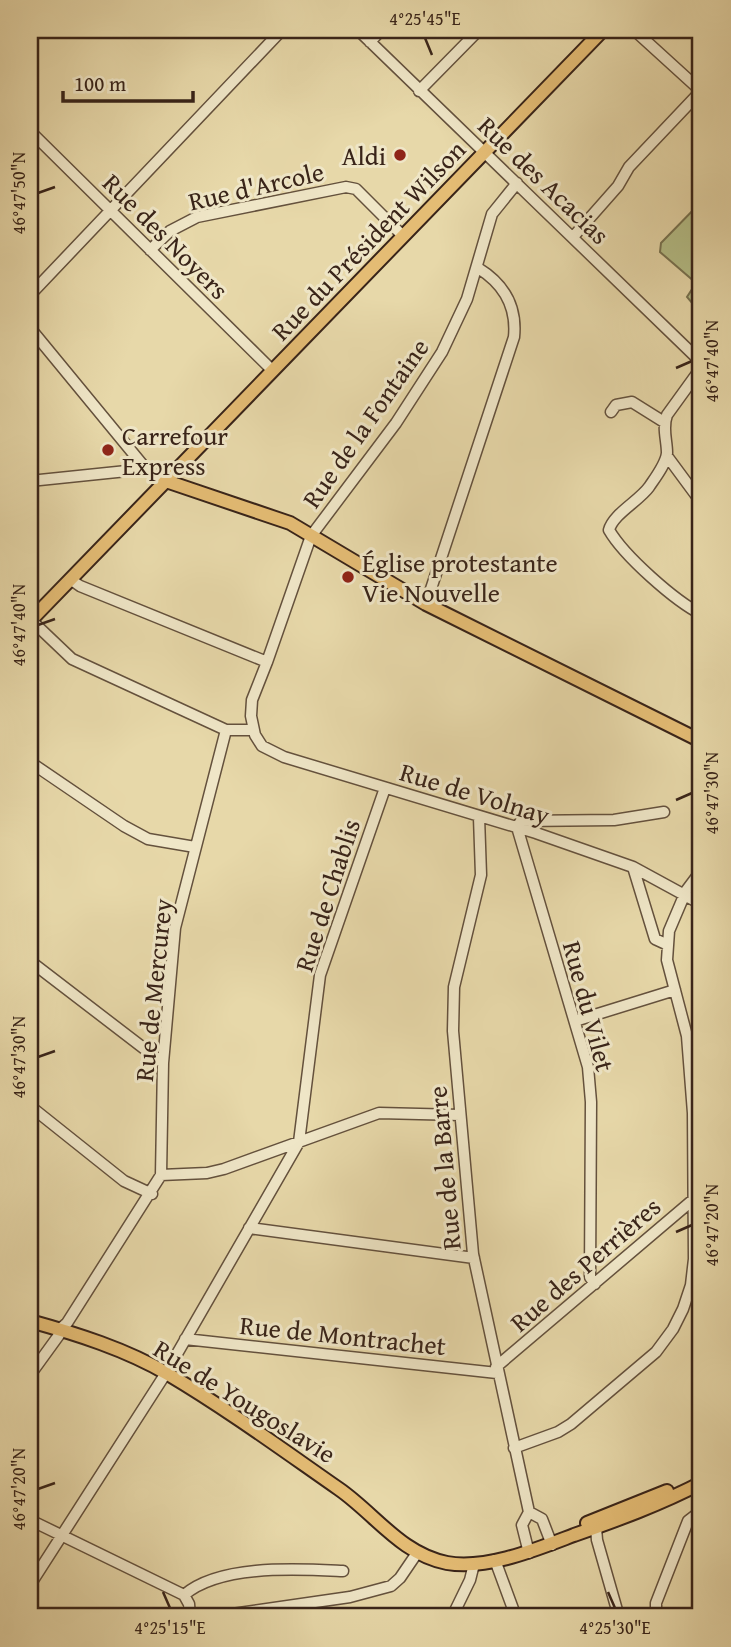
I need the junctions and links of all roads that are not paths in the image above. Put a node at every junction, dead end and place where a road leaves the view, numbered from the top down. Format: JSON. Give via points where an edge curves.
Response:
{"nodes":[{"id":1,"x":282,"y":30,"type":"edge"},
{"id":2,"x":358,"y":30,"type":"edge"},
{"id":3,"x":382,"y":30,"type":"edge"},
{"id":4,"x":479,"y":30,"type":"edge"},
{"id":5,"x":603,"y":30,"type":"edge"},
{"id":6,"x":634,"y":30,"type":"edge"},
{"id":7,"x":370,"y":42,"type":"junction"},
{"id":8,"x":419,"y":91,"type":"junction"},
{"id":9,"x":701,"y":91,"type":"edge"},
{"id":10,"x":30,"y":131,"type":"edge"},
{"id":11,"x":484,"y":152,"type":"junction"},
{"id":12,"x":517,"y":183,"type":"junction"},
{"id":13,"x":110,"y":210,"type":"junction"},
{"id":14,"x":403,"y":236,"type":"junction"},
{"id":15,"x":573,"y":237,"type":"junction"},
{"id":16,"x":150,"y":250,"type":"junction"},
{"id":17,"x":478,"y":268,"type":"junction"},
{"id":18,"x":30,"y":295,"type":"edge"},
{"id":19,"x":30,"y":328,"type":"edge"},
{"id":20,"x":701,"y":362,"type":"edge"},
{"id":21,"x":701,"y":368,"type":"edge"},
{"id":22,"x":273,"y":371,"type":"junction"},
{"id":23,"x":611,"y":412,"type":"dead end"},
{"id":24,"x":664,"y":422,"type":"junction"},
{"id":25,"x":667,"y":456,"type":"junction"},
{"id":26,"x":146,"y":469,"type":"junction"},
{"id":27,"x":30,"y":481,"type":"edge"},
{"id":28,"x":166,"y":481,"type":"junction"},
{"id":29,"x":701,"y":502,"type":"edge"},
{"id":30,"x":312,"y":536,"type":"junction"},
{"id":31,"x":70,"y":579,"type":"junction"},
{"id":32,"x":426,"y":604,"type":"junction"},
{"id":33,"x":701,"y":614,"type":"edge"},
{"id":34,"x":30,"y":620,"type":"edge"},
{"id":35,"x":267,"y":662,"type":"junction"},
{"id":36,"x":226,"y":730,"type":"junction"},
{"id":37,"x":253,"y":730,"type":"junction"},
{"id":38,"x":701,"y":741,"type":"edge"},
{"id":39,"x":30,"y":762,"type":"edge"},
{"id":40,"x":385,"y":788,"type":"junction"},
{"id":41,"x":664,"y":812,"type":"dead end"},
{"id":42,"x":479,"y":817,"type":"junction"},
{"id":43,"x":517,"y":827,"type":"junction"},
{"id":44,"x":195,"y":847,"type":"junction"},
{"id":45,"x":633,"y":867,"type":"junction"},
{"id":46,"x":701,"y":871,"type":"edge"},
{"id":47,"x":684,"y":895,"type":"junction"},
{"id":48,"x":701,"y":904,"type":"edge"},
{"id":49,"x":668,"y":945,"type":"junction"},
{"id":50,"x":30,"y":961,"type":"edge"},
{"id":51,"x":675,"y":990,"type":"junction"},
{"id":52,"x":575,"y":1021,"type":"junction"},
{"id":53,"x":163,"y":1063,"type":"junction"},
{"id":54,"x":30,"y":1106,"type":"edge"},
{"id":55,"x":460,"y":1115,"type":"junction"},
{"id":56,"x":299,"y":1142,"type":"junction"},
{"id":57,"x":161,"y":1175,"type":"junction"},
{"id":58,"x":152,"y":1194,"type":"junction"},
{"id":59,"x":698,"y":1195,"type":"edge"},
{"id":60,"x":249,"y":1228,"type":"junction"},
{"id":61,"x":474,"y":1258,"type":"junction"},
{"id":62,"x":594,"y":1284,"type":"junction"},
{"id":63,"x":30,"y":1321,"type":"edge"},
{"id":64,"x":60,"y":1329,"type":"junction"},
{"id":65,"x":185,"y":1339,"type":"junction"},
{"id":66,"x":32,"y":1368,"type":"edge"},
{"id":67,"x":497,"y":1370,"type":"junction"},
{"id":68,"x":166,"y":1373,"type":"junction"},
{"id":69,"x":514,"y":1448,"type":"junction"},
{"id":70,"x":701,"y":1482,"type":"edge"},
{"id":71,"x":701,"y":1511,"type":"edge"},
{"id":72,"x":529,"y":1512,"type":"junction"},
{"id":73,"x":607,"y":1515,"type":"junction"},
{"id":74,"x":30,"y":1520,"type":"edge"},
{"id":75,"x":596,"y":1528,"type":"junction"},
{"id":76,"x":61,"y":1535,"type":"junction"},
{"id":77,"x":550,"y":1541,"type":"junction"},
{"id":78,"x":528,"y":1549,"type":"junction"},
{"id":79,"x":417,"y":1553,"type":"junction"},
{"id":80,"x":495,"y":1560,"type":"junction"},
{"id":81,"x":474,"y":1564,"type":"junction"},
{"id":82,"x":343,"y":1571,"type":"dead end"},
{"id":83,"x":30,"y":1585,"type":"edge"},
{"id":84,"x":184,"y":1595,"type":"junction"},
{"id":85,"x":190,"y":1617,"type":"edge"},
{"id":86,"x":211,"y":1617,"type":"edge"},
{"id":87,"x":452,"y":1617,"type":"edge"},
{"id":88,"x":516,"y":1617,"type":"edge"},
{"id":89,"x":619,"y":1617,"type":"edge"},
{"id":90,"x":656,"y":1617,"type":"edge"}],
"edges":[{"from":1,"to":13,"type":"street"},
{"from":2,"to":7,"type":"street","name":"Rue des Acacias"},
{"from":3,"to":7,"type":"street"},
{"from":4,"to":8,"type":"street"},
{"from":5,"to":11,"type":"main road","name":"Rue du Président Wilson"},
{"from":6,"to":9,"type":"street"},
{"from":7,"to":8,"type":"street","name":"Rue des Acacias"},
{"from":8,"to":11,"type":"street","name":"Rue des Acacias"},
{"from":9,"to":15,"type":"street","via":[[629,167]]},
{"from":10,"to":13,"type":"street","name":"Rue des Noyers"},
{"from":11,"to":12,"type":"street","name":"Rue des Acacias"},
{"from":11,"to":14,"type":"main road","name":"Rue du Président Wilson"},
{"from":12,"to":15,"type":"street","name":"Rue des Acacias"},
{"from":12,"to":17,"type":"street","name":"Rue de la Fontaine","via":[[492,214]]},
{"from":13,"to":16,"type":"street","name":"Rue des Noyers"},
{"from":13,"to":18,"type":"street"},
{"from":14,"to":16,"type":"street","name":"Rue d'Arcole","via":[[356,189],[346,187],[197,217],[170,231]]},
{"from":14,"to":22,"type":"main road","name":"Rue du Président Wilson"},
{"from":15,"to":20,"type":"street","name":"Rue des Acacias"},
{"from":16,"to":22,"type":"street","name":"Rue des Noyers"},
{"from":17,"to":30,"type":"street","name":"Rue de la Fontaine","via":[[432,369]]},
{"from":17,"to":32,"type":"street","via":[[497,282],[510,303],[514,337]]},
{"from":19,"to":26,"type":"street"},
{"from":21,"to":24,"type":"street"},
{"from":22,"to":28,"type":"main road","name":"Rue du Président Wilson"},
{"from":23,"to":24,"type":"street","via":[[616,405],[632,402]]},
{"from":24,"to":25,"type":"street"},
{"from":25,"to":29,"type":"street"},
{"from":25,"to":33,"type":"street","via":[[648,488],[609,530],[648,573]]},
{"from":26,"to":27,"type":"street"},
{"from":26,"to":28,"type":"street"},
{"from":28,"to":30,"type":"main road","via":[[281,519]]},
{"from":28,"to":31,"type":"main road","name":"Rue du Président Wilson"},
{"from":30,"to":32,"type":"main road"},
{"from":30,"to":35,"type":"street","name":"Rue de la Fontaine"},
{"from":31,"to":34,"type":"main road","name":"Rue du Président Wilson"},
{"from":31,"to":35,"type":"street"},
{"from":32,"to":38,"type":"main road"},
{"from":34,"to":36,"type":"street","via":[[72,659]]},
{"from":35,"to":37,"type":"street","name":"Rue de la Fontaine","via":[[252,700]]},
{"from":36,"to":37,"type":"street"},
{"from":36,"to":44,"type":"street","name":"Rue de Mercurey"},
{"from":37,"to":40,"type":"street","name":"Rue de Volnay","via":[[270,752]]},
{"from":39,"to":44,"type":"street","via":[[148,839]]},
{"from":40,"to":42,"type":"street","name":"Rue de Volnay"},
{"from":40,"to":56,"type":"street","name":"Rue de Chablis","via":[[320,975]]},
{"from":41,"to":43,"type":"street","via":[[614,820],[521,821]]},
{"from":42,"to":43,"type":"street","name":"Rue de Volnay"},
{"from":42,"to":55,"type":"street","name":"Rue de la Barre","via":[[481,876],[452,1009]]},
{"from":43,"to":45,"type":"street","name":"Rue de Volnay"},
{"from":43,"to":52,"type":"street","name":"Rue du Vilet"},
{"from":44,"to":53,"type":"street","name":"Rue de Mercurey","via":[[175,928]]},
{"from":45,"to":47,"type":"street","name":"Rue de Volnay"},
{"from":45,"to":49,"type":"street","via":[[655,939]]},
{"from":46,"to":47,"type":"street"},
{"from":47,"to":48,"type":"street","name":"Rue de Volnay"},
{"from":47,"to":49,"type":"street"},
{"from":49,"to":51,"type":"street"},
{"from":50,"to":53,"type":"street"},
{"from":51,"to":52,"type":"street"},
{"from":51,"to":59,"type":"street","via":[[687,1035]]},
{"from":52,"to":62,"type":"street","name":"Rue du Vilet","via":[[588,1067],[591,1102],[590,1277]]},
{"from":53,"to":57,"type":"street","name":"Rue de Mercurey"},
{"from":54,"to":58,"type":"street","via":[[124,1181]]},
{"from":55,"to":56,"type":"street","via":[[379,1113]]},
{"from":55,"to":61,"type":"street","name":"Rue de la Barre"},
{"from":56,"to":57,"type":"street","via":[[212,1172]]},
{"from":56,"to":60,"type":"street"},
{"from":57,"to":58,"type":"street"},
{"from":58,"to":64,"type":"street"},
{"from":59,"to":62,"type":"street","name":"Rue des Perrières"},
{"from":59,"to":69,"type":"street","via":[[691,1284],[665,1340],[571,1424]]},
{"from":60,"to":61,"type":"street"},
{"from":60,"to":65,"type":"street"},
{"from":61,"to":67,"type":"street","name":"Rue de la Barre"},
{"from":62,"to":67,"type":"street","name":"Rue des Perrières"},
{"from":63,"to":64,"type":"main road","name":"Rue de Yougoslavie"},
{"from":64,"to":66,"type":"street"},
{"from":64,"to":68,"type":"main road","name":"Rue de Yougoslavie"},
{"from":65,"to":67,"type":"street","name":"Rue de Montrachet"},
{"from":65,"to":68,"type":"street"},
{"from":67,"to":69,"type":"street","name":"Rue de la Barre"},
{"from":68,"to":76,"type":"street"},
{"from":68,"to":79,"type":"main road","name":"Rue de Yougoslavie","via":[[346,1494]]},
{"from":69,"to":72,"type":"street","name":"Rue de la Barre"},
{"from":70,"to":73,"type":"main road"},
{"from":70,"to":75,"type":"main road"},
{"from":71,"to":90,"type":"street","via":[[688,1521],[656,1603]]},
{"from":72,"to":77,"type":"street","name":"Rue de la Barre","via":[[542,1519]]},
{"from":72,"to":78,"type":"street","name":"Rue de la Barre","via":[[522,1525]]},
{"from":73,"to":75,"type":"street"},
{"from":73,"to":77,"type":"main road"},
{"from":74,"to":76,"type":"street"},
{"from":75,"to":77,"type":"main road"},
{"from":75,"to":89,"type":"street"},
{"from":76,"to":83,"type":"street"},
{"from":76,"to":84,"type":"street"},
{"from":77,"to":78,"type":"main road"},
{"from":78,"to":80,"type":"main road"},
{"from":79,"to":81,"type":"main road","via":[[445,1562]]},
{"from":79,"to":86,"type":"street","via":[[391,1586],[350,1597]]},
{"from":80,"to":81,"type":"main road"},
{"from":80,"to":88,"type":"street"},
{"from":81,"to":87,"type":"street"},
{"from":82,"to":84,"type":"street","via":[[247,1572],[195,1586]]},
{"from":84,"to":85,"type":"street"}]}
